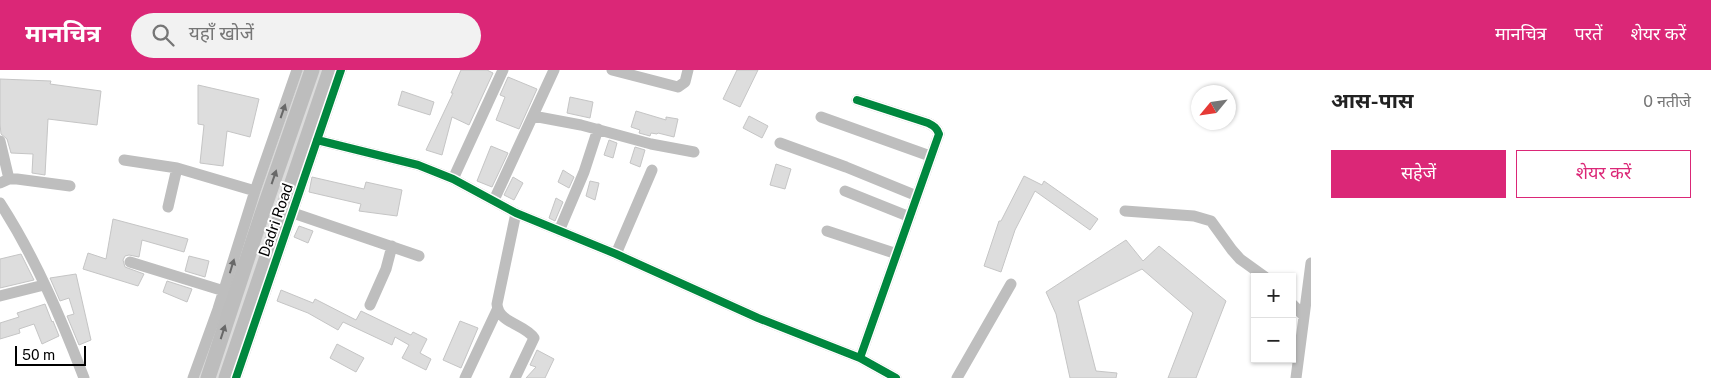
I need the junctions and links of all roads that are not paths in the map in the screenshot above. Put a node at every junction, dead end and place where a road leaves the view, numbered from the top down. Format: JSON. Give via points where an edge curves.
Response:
{"nodes":[{"id":1,"x":297,"y":70,"type":"edge"},
{"id":2,"x":312,"y":70,"type":"edge"},
{"id":3,"x":330,"y":70,"type":"edge"},
{"id":4,"x":340,"y":70,"type":"edge"},
{"id":5,"x":503,"y":70,"type":"edge"},
{"id":6,"x":554,"y":70,"type":"edge"},
{"id":7,"x":612,"y":70,"type":"edge"},
{"id":8,"x":688,"y":70,"type":"edge"},
{"id":9,"x":857,"y":100,"type":"dead end"},
{"id":10,"x":532,"y":116,"type":"junction"},
{"id":11,"x":821,"y":117,"type":"dead end"},
{"id":12,"x":598,"y":129,"type":"junction"},
{"id":13,"x":317,"y":140,"type":"junction"},
{"id":14,"x":0,"y":141,"type":"edge"},
{"id":15,"x":780,"y":143,"type":"dead end"},
{"id":16,"x":694,"y":152,"type":"dead end"},
{"id":17,"x":930,"y":156,"type":"junction"},
{"id":18,"x":124,"y":160,"type":"dead end"},
{"id":19,"x":177,"y":168,"type":"junction"},
{"id":20,"x":652,"y":170,"type":"dead end"},
{"id":21,"x":453,"y":179,"type":"junction"},
{"id":22,"x":4,"y":181,"type":"edge"},
{"id":23,"x":70,"y":186,"type":"dead end"},
{"id":24,"x":254,"y":191,"type":"junction"},
{"id":25,"x":845,"y":191,"type":"dead end"},
{"id":26,"x":917,"y":196,"type":"junction"},
{"id":27,"x":494,"y":200,"type":"junction"},
{"id":28,"x":0,"y":203,"type":"edge"},
{"id":29,"x":168,"y":207,"type":"dead end"},
{"id":30,"x":1125,"y":211,"type":"dead end"},
{"id":31,"x":292,"y":213,"type":"junction"},
{"id":32,"x":516,"y":213,"type":"junction"},
{"id":33,"x":910,"y":217,"type":"junction"},
{"id":34,"x":559,"y":231,"type":"junction"},
{"id":35,"x":827,"y":231,"type":"dead end"},
{"id":36,"x":392,"y":246,"type":"junction"},
{"id":37,"x":616,"y":254,"type":"junction"},
{"id":38,"x":897,"y":254,"type":"junction"},
{"id":39,"x":419,"y":256,"type":"dead end"},
{"id":40,"x":130,"y":262,"type":"dead end"},
{"id":41,"x":1311,"y":263,"type":"edge"},
{"id":42,"x":1259,"y":273,"type":"edge"},
{"id":43,"x":1011,"y":284,"type":"dead end"},
{"id":44,"x":44,"y":285,"type":"junction"},
{"id":45,"x":224,"y":291,"type":"junction"},
{"id":46,"x":0,"y":296,"type":"edge"},
{"id":47,"x":370,"y":305,"type":"dead end"},
{"id":48,"x":1296,"y":308,"type":"edge"},
{"id":49,"x":497,"y":310,"type":"junction"},
{"id":50,"x":1304,"y":316,"type":"junction"},
{"id":51,"x":860,"y":358,"type":"junction"},
{"id":52,"x":84,"y":378,"type":"edge"},
{"id":53,"x":194,"y":378,"type":"edge"},
{"id":54,"x":208,"y":378,"type":"edge"},
{"id":55,"x":226,"y":378,"type":"edge"},
{"id":56,"x":236,"y":378,"type":"edge"},
{"id":57,"x":465,"y":378,"type":"edge"},
{"id":58,"x":515,"y":378,"type":"edge"},
{"id":59,"x":896,"y":378,"type":"edge"},
{"id":60,"x":957,"y":378,"type":"edge"},
{"id":61,"x":1296,"y":378,"type":"edge"}],
"edges":[{"from":24,"to":1,"type":"street","name":"Dadri Road","one_way":true},
{"from":54,"to":2,"type":"main road","one_way":true},
{"from":3,"to":55,"type":"main road"},
{"from":4,"to":13,"type":"street","name":"Dadri Road"},
{"from":5,"to":21,"type":"street"},
{"from":6,"to":10,"type":"street"},
{"from":7,"to":8,"type":"street","via":[[678,88],[685,82]]},
{"from":9,"to":17,"type":"street","via":[[934,126],[938,134]]},
{"from":10,"to":12,"type":"street"},
{"from":10,"to":27,"type":"street"},
{"from":11,"to":17,"type":"street"},
{"from":12,"to":16,"type":"street"},
{"from":12,"to":34,"type":"street"},
{"from":13,"to":21,"type":"street","via":[[418,165]]},
{"from":13,"to":31,"type":"street","name":"Dadri Road"},
{"from":14,"to":22,"type":"street"},
{"from":15,"to":26,"type":"street"},
{"from":17,"to":26,"type":"street"},
{"from":18,"to":19,"type":"street"},
{"from":19,"to":24,"type":"street"},
{"from":19,"to":29,"type":"street"},
{"from":20,"to":37,"type":"street"},
{"from":21,"to":27,"type":"street"},
{"from":22,"to":23,"type":"street"},
{"from":45,"to":24,"type":"street","name":"Dadri Road","one_way":true},
{"from":25,"to":33,"type":"street"},
{"from":26,"to":33,"type":"street"},
{"from":27,"to":32,"type":"street"},
{"from":28,"to":44,"type":"street"},
{"from":30,"to":42,"type":"street","via":[[1194,216],[1211,221],[1240,259]]},
{"from":31,"to":36,"type":"street"},
{"from":31,"to":56,"type":"street","name":"Dadri Road"},
{"from":32,"to":34,"type":"street"},
{"from":32,"to":49,"type":"street"},
{"from":33,"to":38,"type":"street"},
{"from":34,"to":37,"type":"street"},
{"from":35,"to":38,"type":"street"},
{"from":36,"to":39,"type":"street"},
{"from":36,"to":47,"type":"street"},
{"from":37,"to":51,"type":"street","via":[[758,318]]},
{"from":38,"to":51,"type":"street"},
{"from":40,"to":45,"type":"street"},
{"from":41,"to":50,"type":"street"},
{"from":43,"to":60,"type":"street"},
{"from":44,"to":46,"type":"street"},
{"from":44,"to":52,"type":"street"},
{"from":45,"to":53,"type":"street","name":"Dadri Road"},
{"from":48,"to":50,"type":"street"},
{"from":49,"to":57,"type":"street"},
{"from":49,"to":58,"type":"street","via":[[534,338]]},
{"from":50,"to":61,"type":"street"},
{"from":51,"to":59,"type":"street"}]}
